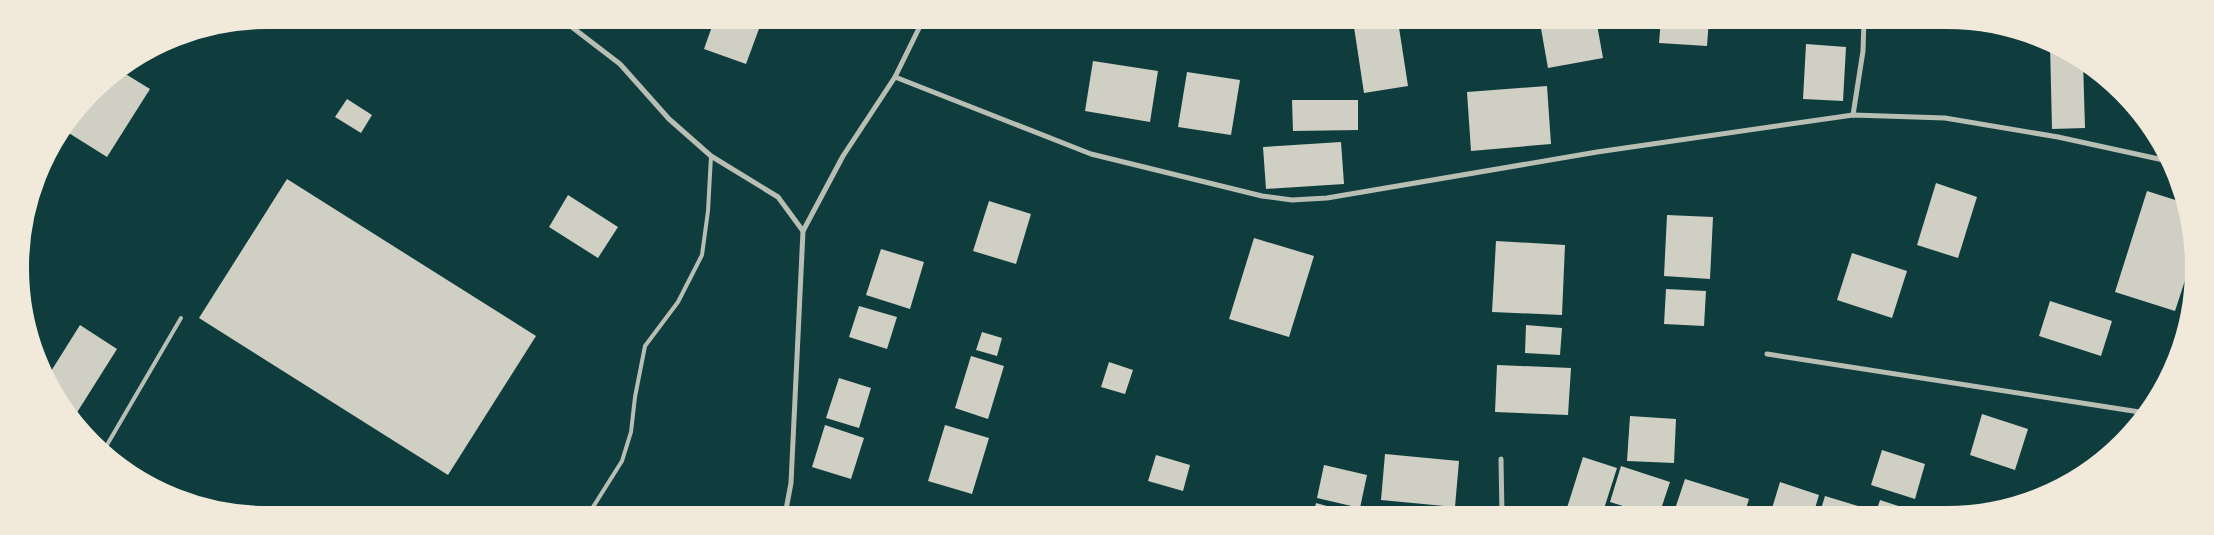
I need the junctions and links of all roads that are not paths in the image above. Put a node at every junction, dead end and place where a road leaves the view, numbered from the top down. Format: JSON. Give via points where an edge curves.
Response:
{"nodes":[{"id":1,"x":570,"y":26,"type":"edge"},
{"id":2,"x":920,"y":26,"type":"edge"},
{"id":3,"x":1864,"y":26,"type":"edge"},
{"id":4,"x":895,"y":77,"type":"junction"},
{"id":5,"x":1853,"y":115,"type":"junction"},
{"id":6,"x":711,"y":156,"type":"junction"},
{"id":7,"x":2163,"y":161,"type":"edge"},
{"id":8,"x":803,"y":231,"type":"junction"},
{"id":9,"x":181,"y":318,"type":"dead end"},
{"id":10,"x":1767,"y":354,"type":"dead end"},
{"id":11,"x":2140,"y":412,"type":"edge"},
{"id":12,"x":106,"y":447,"type":"edge"},
{"id":13,"x":1501,"y":459,"type":"dead end"},
{"id":14,"x":592,"y":509,"type":"edge"},
{"id":15,"x":786,"y":509,"type":"edge"},
{"id":16,"x":1502,"y":509,"type":"edge"}],
"edges":[{"from":1,"to":6,"type":"street","via":[[620,64],[669,119]]},
{"from":2,"to":4,"type":"street"},
{"from":3,"to":5,"type":"street"},
{"from":4,"to":5,"type":"street","via":[[1092,154],[1262,196],[1292,200],[1327,198],[1597,152]]},
{"from":4,"to":8,"type":"street","via":[[843,156]]},
{"from":5,"to":7,"type":"street","via":[[1945,118],[2058,137]]},
{"from":6,"to":8,"type":"street","via":[[778,197]]},
{"from":6,"to":14,"type":"lane","via":[[702,255],[678,302],[645,346],[631,432],[622,461]]},
{"from":8,"to":15,"type":"street","via":[[791,483]]},
{"from":9,"to":12,"type":"lane"},
{"from":10,"to":11,"type":"street"},
{"from":13,"to":16,"type":"street"}]}
